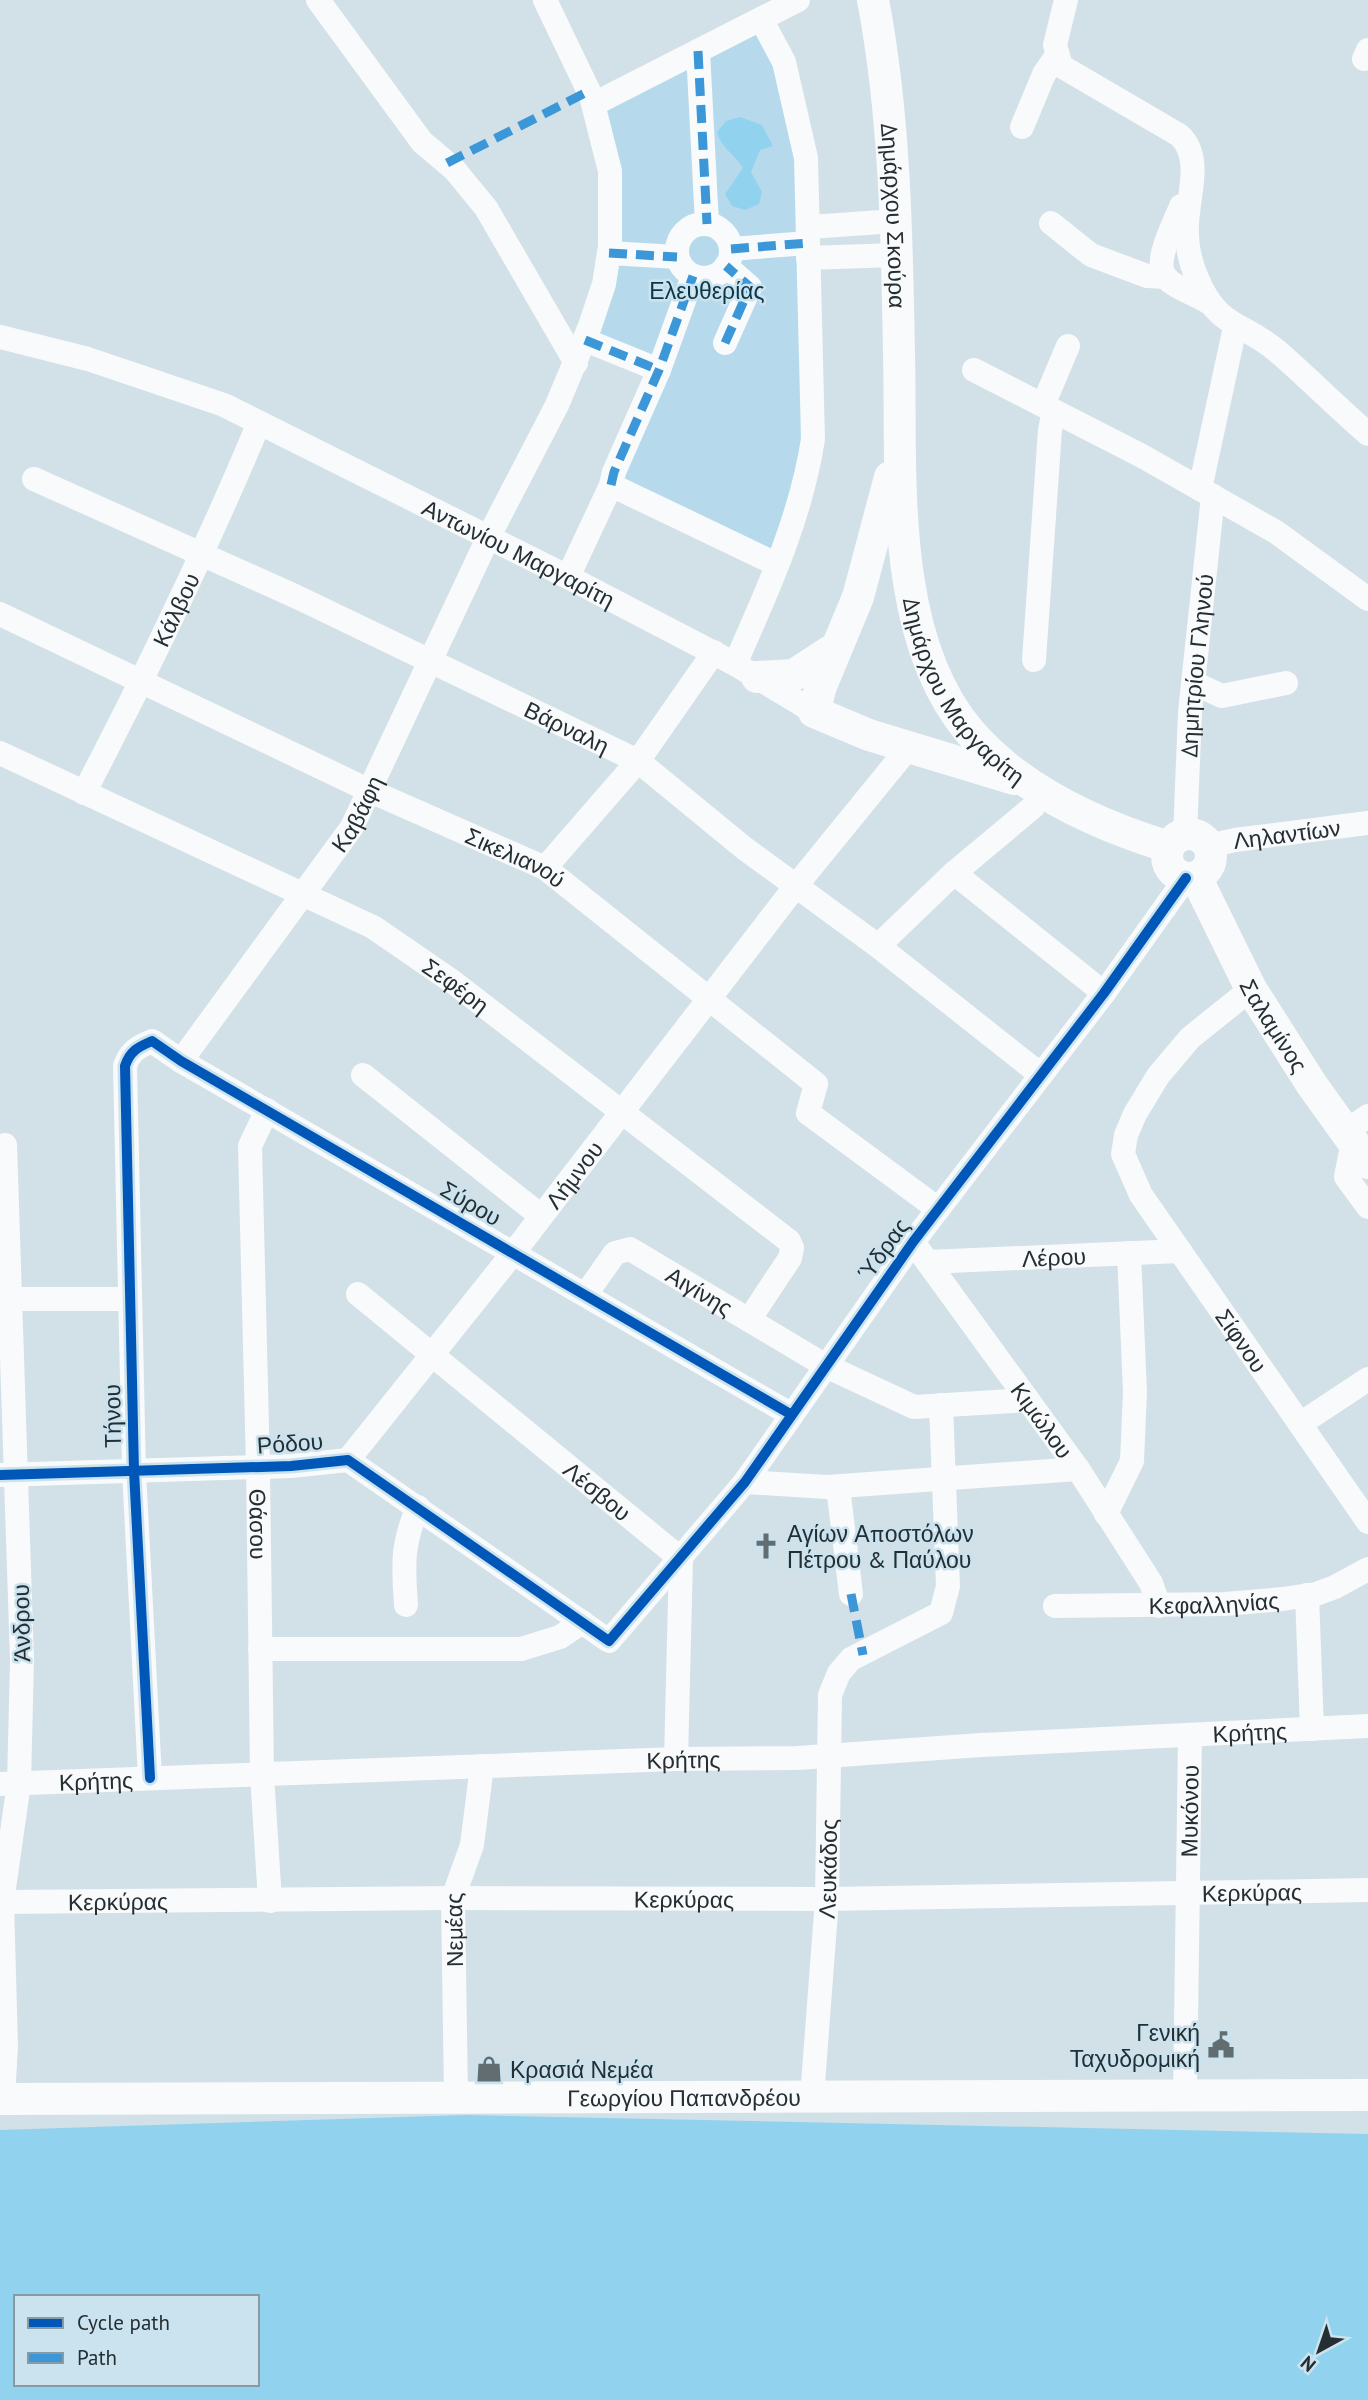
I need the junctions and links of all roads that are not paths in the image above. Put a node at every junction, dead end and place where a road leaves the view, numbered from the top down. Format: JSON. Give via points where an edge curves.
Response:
{"nodes":[{"id":1,"x":318,"y":0,"type":"edge"},
{"id":2,"x":545,"y":0,"type":"edge"},
{"id":3,"x":798,"y":0,"type":"edge"},
{"id":4,"x":873,"y":0,"type":"edge"},
{"id":5,"x":1066,"y":0,"type":"edge"},
{"id":6,"x":761,"y":19,"type":"junction"},
{"id":7,"x":698,"y":51,"type":"junction"},
{"id":8,"x":1056,"y":57,"type":"junction"},
{"id":9,"x":594,"y":104,"type":"junction"},
{"id":10,"x":1022,"y":128,"type":"dead end"},
{"id":11,"x":1192,"y":177,"type":"junction"},
{"id":12,"x":895,"y":222,"type":"junction"},
{"id":13,"x":1051,"y":223,"type":"dead end"},
{"id":14,"x":707,"y":224,"type":"junction"},
{"id":15,"x":808,"y":243,"type":"junction"},
{"id":16,"x":609,"y":253,"type":"junction"},
{"id":17,"x":896,"y":255,"type":"junction"},
{"id":18,"x":677,"y":257,"type":"junction"},
{"id":19,"x":728,"y":257,"type":"junction"},
{"id":20,"x":693,"y":276,"type":"junction"},
{"id":21,"x":1166,"y":277,"type":"junction"},
{"id":22,"x":1212,"y":304,"type":"junction"},
{"id":23,"x":1235,"y":327,"type":"junction"},
{"id":24,"x":0,"y":337,"type":"edge"},
{"id":25,"x":725,"y":343,"type":"dead end"},
{"id":26,"x":1068,"y":346,"type":"dead end"},
{"id":27,"x":581,"y":351,"type":"junction"},
{"id":28,"x":659,"y":370,"type":"junction"},
{"id":29,"x":974,"y":370,"type":"dead end"},
{"id":30,"x":1049,"y":408,"type":"junction"},
{"id":31,"x":259,"y":423,"type":"junction"},
{"id":32,"x":899,"y":434,"type":"junction"},
{"id":33,"x":1368,"y":434,"type":"edge"},
{"id":34,"x":34,"y":479,"type":"dead end"},
{"id":35,"x":611,"y":485,"type":"junction"},
{"id":36,"x":1207,"y":493,"type":"junction"},
{"id":37,"x":488,"y":538,"type":"junction"},
{"id":38,"x":203,"y":555,"type":"junction"},
{"id":39,"x":776,"y":564,"type":"junction"},
{"id":40,"x":568,"y":576,"type":"junction"},
{"id":41,"x":858,"y":597,"type":"junction"},
{"id":42,"x":1368,"y":598,"type":"edge"},
{"id":43,"x":915,"y":606,"type":"junction"},
{"id":44,"x":0,"y":614,"type":"edge"},
{"id":45,"x":837,"y":647,"type":"junction"},
{"id":46,"x":714,"y":652,"type":"junction"},
{"id":47,"x":1034,"y":660,"type":"dead end"},
{"id":48,"x":430,"y":662,"type":"junction"},
{"id":49,"x":746,"y":671,"type":"junction"},
{"id":50,"x":143,"y":682,"type":"junction"},
{"id":51,"x":1193,"y":683,"type":"junction"},
{"id":52,"x":1286,"y":683,"type":"dead end"},
{"id":53,"x":814,"y":712,"type":"junction"},
{"id":54,"x":970,"y":731,"type":"junction"},
{"id":55,"x":909,"y":747,"type":"junction"},
{"id":56,"x":0,"y":753,"type":"edge"},
{"id":57,"x":957,"y":760,"type":"junction"},
{"id":58,"x":638,"y":761,"type":"junction"},
{"id":59,"x":368,"y":790,"type":"junction"},
{"id":60,"x":84,"y":793,"type":"junction"},
{"id":61,"x":1032,"y":795,"type":"junction"},
{"id":62,"x":1368,"y":823,"type":"edge"},
{"id":63,"x":1187,"y":843,"type":"junction"},
{"id":64,"x":545,"y":868,"type":"junction"},
{"id":65,"x":954,"y":873,"type":"junction"},
{"id":66,"x":1191,"y":877,"type":"junction"},
{"id":67,"x":796,"y":887,"type":"junction"},
{"id":68,"x":303,"y":894,"type":"junction"},
{"id":69,"x":878,"y":946,"type":"junction"},
{"id":70,"x":1251,"y":989,"type":"junction"},
{"id":71,"x":1104,"y":993,"type":"junction"},
{"id":72,"x":709,"y":998,"type":"junction"},
{"id":73,"x":129,"y":1054,"type":"joint"},
{"id":74,"x":181,"y":1061,"type":"junction"},
{"id":75,"x":363,"y":1075,"type":"dead end"},
{"id":76,"x":1041,"y":1075,"type":"junction"},
{"id":77,"x":267,"y":1110,"type":"junction"},
{"id":78,"x":619,"y":1113,"type":"junction"},
{"id":79,"x":1358,"y":1142,"type":"edge"},
{"id":80,"x":5,"y":1146,"type":"dead end"},
{"id":81,"x":1368,"y":1207,"type":"edge"},
{"id":82,"x":938,"y":1209,"type":"junction"},
{"id":83,"x":541,"y":1216,"type":"junction"},
{"id":84,"x":913,"y":1242,"type":"junction"},
{"id":85,"x":1180,"y":1251,"type":"junction"},
{"id":86,"x":514,"y":1252,"type":"junction"},
{"id":87,"x":1129,"y":1253,"type":"junction"},
{"id":88,"x":928,"y":1262,"type":"junction"},
{"id":89,"x":358,"y":1294,"type":"dead end"},
{"id":90,"x":586,"y":1294,"type":"junction"},
{"id":91,"x":10,"y":1299,"type":"junction"},
{"id":92,"x":130,"y":1299,"type":"junction"},
{"id":93,"x":749,"y":1320,"type":"junction"},
{"id":94,"x":431,"y":1354,"type":"junction"},
{"id":95,"x":826,"y":1366,"type":"junction"},
{"id":96,"x":1368,"y":1379,"type":"edge"},
{"id":97,"x":1028,"y":1400,"type":"junction"},
{"id":98,"x":941,"y":1405,"type":"junction"},
{"id":99,"x":792,"y":1415,"type":"junction"},
{"id":100,"x":1300,"y":1424,"type":"junction"},
{"id":101,"x":348,"y":1460,"type":"junction"},
{"id":102,"x":258,"y":1467,"type":"junction"},
{"id":103,"x":1077,"y":1469,"type":"junction"},
{"id":104,"x":134,"y":1471,"type":"junction"},
{"id":105,"x":8,"y":1475,"type":"edge"},
{"id":106,"x":944,"y":1479,"type":"junction"},
{"id":107,"x":745,"y":1482,"type":"junction"},
{"id":108,"x":838,"y":1487,"type":"junction"},
{"id":109,"x":418,"y":1507,"type":"junction"},
{"id":110,"x":1106,"y":1514,"type":"junction"},
{"id":111,"x":1368,"y":1522,"type":"edge"},
{"id":112,"x":681,"y":1559,"type":"junction"},
{"id":113,"x":1368,"y":1569,"type":"edge"},
{"id":114,"x":851,"y":1594,"type":"dead end"},
{"id":115,"x":1307,"y":1595,"type":"junction"},
{"id":116,"x":406,"y":1605,"type":"dead end"},
{"id":117,"x":1055,"y":1606,"type":"dead end"},
{"id":118,"x":1159,"y":1606,"type":"junction"},
{"id":119,"x":582,"y":1622,"type":"junction"},
{"id":120,"x":610,"y":1641,"type":"joint"},
{"id":121,"x":260,"y":1649,"type":"junction"},
{"id":122,"x":1368,"y":1726,"type":"edge"},
{"id":123,"x":1312,"y":1729,"type":"junction"},
{"id":124,"x":1189,"y":1737,"type":"junction"},
{"id":125,"x":828,"y":1755,"type":"junction"},
{"id":126,"x":676,"y":1759,"type":"junction"},
{"id":127,"x":482,"y":1766,"type":"junction"},
{"id":128,"x":262,"y":1774,"type":"junction"},
{"id":129,"x":150,"y":1778,"type":"junction"},
{"id":130,"x":9,"y":1783,"type":"edge"},
{"id":131,"x":1368,"y":1889,"type":"edge"},
{"id":132,"x":1187,"y":1892,"type":"junction"},
{"id":133,"x":453,"y":1898,"type":"junction"},
{"id":134,"x":827,"y":1899,"type":"junction"},
{"id":135,"x":270,"y":1901,"type":"junction"},
{"id":136,"x":2,"y":1902,"type":"junction"},
{"id":137,"x":2,"y":1930,"type":"edge"},
{"id":138,"x":1185,"y":2095,"type":"junction"},
{"id":139,"x":1368,"y":2095,"type":"edge"},
{"id":140,"x":812,"y":2097,"type":"junction"},
{"id":141,"x":456,"y":2098,"type":"junction"},
{"id":142,"x":1,"y":2099,"type":"edge"}],
"edges":[{"from":1,"to":27,"type":"street","via":[[422,142],[454,169],[486,208]]},
{"from":2,"to":9,"type":"street","name":"Καβάφη"},
{"from":3,"to":6,"type":"street"},
{"from":4,"to":12,"type":"main road","name":"Δημάρχου Σκούρα"},
{"from":5,"to":8,"type":"street"},
{"from":6,"to":7,"type":"street"},
{"from":6,"to":15,"type":"street","via":[[784,62],[797,113],[806,158]]},
{"from":7,"to":9,"type":"street"},
{"from":7,"to":14,"type":"street"},
{"from":8,"to":10,"type":"street"},
{"from":8,"to":11,"type":"street","via":[[1067,72],[1181,136],[1192,154]]},
{"from":9,"to":16,"type":"street","name":"Καβάφη","via":[[610,171]]},
{"from":11,"to":21,"type":"street","via":[[1162,260]]},
{"from":11,"to":22,"type":"street","via":[[1188,249],[1197,279]]},
{"from":12,"to":15,"type":"street"},
{"from":12,"to":17,"type":"main road","name":"Δημάρχου Σκούρα"},
{"from":13,"to":21,"type":"street","via":[[1091,255],[1147,276]]},
{"from":14,"to":18,"type":"street","via":[[683,232]]},
{"from":14,"to":19,"type":"street","via":[[723,232]]},
{"from":15,"to":17,"type":"street"},
{"from":15,"to":19,"type":"street"},
{"from":15,"to":39,"type":"street","via":[[813,439],[808,474]]},
{"from":16,"to":18,"type":"street"},
{"from":16,"to":27,"type":"street","name":"Καβάφη","via":[[604,284]]},
{"from":17,"to":32,"type":"main road","name":"Δημάρχου Σκούρα"},
{"from":18,"to":20,"type":"street"},
{"from":19,"to":20,"type":"street","via":[[711,277]]},
{"from":19,"to":25,"type":"street","via":[[750,287]]},
{"from":20,"to":28,"type":"street"},
{"from":21,"to":22,"type":"street"},
{"from":22,"to":23,"type":"street"},
{"from":23,"to":33,"type":"street","via":[[1276,351]]},
{"from":23,"to":36,"type":"street","name":"Δημητρίου Γληνού"},
{"from":24,"to":31,"type":"street","name":"Αντωνίου Μαργαρίτη","via":[[166,383]]},
{"from":26,"to":30,"type":"street"},
{"from":27,"to":28,"type":"street"},
{"from":27,"to":37,"type":"street","name":"Καβάφη"},
{"from":28,"to":35,"type":"street","via":[[637,436]]},
{"from":29,"to":30,"type":"street"},
{"from":30,"to":36,"type":"street"},
{"from":30,"to":47,"type":"street"},
{"from":31,"to":37,"type":"street","name":"Αντωνίου Μαργαρίτη"},
{"from":31,"to":38,"type":"street","name":"Κάλβου"},
{"from":32,"to":41,"type":"main road"},
{"from":32,"to":43,"type":"main road","name":"Δημάρχου Μαργαρίτη","via":[[905,547]]},
{"from":34,"to":38,"type":"street","name":"Βάρναλη"},
{"from":35,"to":39,"type":"street"},
{"from":35,"to":40,"type":"street"},
{"from":36,"to":42,"type":"street","via":[[1276,532]]},
{"from":36,"to":51,"type":"street","name":"Δημητρίου Γληνού"},
{"from":37,"to":40,"type":"street","name":"Αντωνίου Μαργαρίτη"},
{"from":37,"to":48,"type":"street","name":"Καβάφη"},
{"from":38,"to":48,"type":"street","name":"Βάρναλη"},
{"from":38,"to":50,"type":"street","name":"Κάλβου"},
{"from":39,"to":49,"type":"street"},
{"from":40,"to":46,"type":"street","name":"Αντωνίου Μαργαρίτη"},
{"from":41,"to":43,"type":"main road","via":[[885,582],[900,589]]},
{"from":41,"to":45,"type":"main road"},
{"from":43,"to":54,"type":"main road","name":"Δημάρχου Μαργαρίτη","via":[[930,661]]},
{"from":44,"to":50,"type":"street","name":"Σικελιανού"},
{"from":45,"to":49,"type":"main road","via":[[794,675]]},
{"from":45,"to":53,"type":"main road"},
{"from":46,"to":49,"type":"street","name":"Αντωνίου Μαργαρίτη"},
{"from":46,"to":58,"type":"street"},
{"from":48,"to":58,"type":"street","name":"Βάρναλη"},
{"from":48,"to":59,"type":"street","name":"Καβάφη"},
{"from":49,"to":53,"type":"street","name":"Αντωνίου Μαργαρίτη"},
{"from":50,"to":59,"type":"street","name":"Σικελιανού"},
{"from":50,"to":60,"type":"street","name":"Κάλβου"},
{"from":51,"to":52,"type":"street","via":[[1222,696]]},
{"from":51,"to":63,"type":"street","name":"Δημητρίου Γληνού","via":[[1183,825]]},
{"from":53,"to":55,"type":"main road","name":"Αντωνίου Μαργαρίτη"},
{"from":54,"to":57,"type":"main road","via":[[969,746]]},
{"from":54,"to":61,"type":"main road","name":"Δημάρχου Μαργαρίτη"},
{"from":55,"to":57,"type":"main road","name":"Αντωνίου Μαργαρίτη"},
{"from":55,"to":67,"type":"street","name":"Λήμνου"},
{"from":56,"to":60,"type":"street","name":"Σεφέρη"},
{"from":57,"to":61,"type":"main road","name":"Αντωνίου Μαργαρίτη"},
{"from":58,"to":64,"type":"street"},
{"from":58,"to":67,"type":"street","name":"Βάρναλη"},
{"from":59,"to":64,"type":"street","name":"Σικελιανού"},
{"from":59,"to":68,"type":"street","name":"Καβάφη","via":[[352,827]]},
{"from":60,"to":68,"type":"street","name":"Σεφέρη"},
{"from":61,"to":63,"type":"main road","name":"Δημάρχου Μαργαρίτη","via":[[1118,831]]},
{"from":61,"to":65,"type":"street"},
{"from":62,"to":63,"type":"street","name":"Ληλαντίων"},
{"from":63,"to":66,"type":"main road","via":[[1170,867]]},
{"from":64,"to":72,"type":"street","name":"Σικελιανού"},
{"from":65,"to":69,"type":"street"},
{"from":65,"to":71,"type":"street"},
{"from":66,"to":70,"type":"main road","name":"Σαλαμίνος"},
{"from":66,"to":71,"type":"street","name":"Ύδρας"},
{"from":67,"to":69,"type":"street","name":"Βάρναλη"},
{"from":67,"to":72,"type":"street","name":"Λήμνου"},
{"from":68,"to":74,"type":"street","name":"Καβάφη"},
{"from":68,"to":78,"type":"street","name":"Σεφέρη","via":[[373,927],[423,960]]},
{"from":69,"to":76,"type":"street","name":"Βάρναλη"},
{"from":70,"to":79,"type":"main road","name":"Σαλαμίνος"},
{"from":70,"to":85,"type":"street","name":"Σίφνου","via":[[1190,1038],[1158,1076],[1130,1124],[1123,1154],[1141,1195]]},
{"from":71,"to":76,"type":"street","name":"Ύδρας"},
{"from":72,"to":78,"type":"street","name":"Λήμνου"},
{"from":72,"to":82,"type":"street","name":"Σικελιανού","via":[[816,1084],[808,1113]]},
{"from":73,"to":74,"type":"street","name":"Σύρου","via":[[152,1041]]},
{"from":73,"to":92,"type":"street","name":"Τήνου","via":[[125,1066]]},
{"from":74,"to":77,"type":"street","name":"Σύρου"},
{"from":75,"to":83,"type":"street"},
{"from":76,"to":82,"type":"street","name":"Ύδρας"},
{"from":77,"to":86,"type":"street","name":"Σύρου"},
{"from":77,"to":102,"type":"street","name":"Θάσου","via":[[250,1146]]},
{"from":78,"to":83,"type":"street","name":"Λήμνου"},
{"from":78,"to":93,"type":"street","name":"Σεφέρη","via":[[790,1243],[789,1261]]},
{"from":79,"to":81,"type":"street","via":[[1346,1177]]},
{"from":80,"to":91,"type":"street","name":"Άνδρου"},
{"from":82,"to":84,"type":"street","name":"Ύδρας"},
{"from":83,"to":86,"type":"street","name":"Λήμνου"},
{"from":84,"to":88,"type":"street","name":"Κιμώλου"},
{"from":84,"to":95,"type":"street","name":"Ύδρας"},
{"from":85,"to":87,"type":"street","name":"Λέρου"},
{"from":85,"to":100,"type":"street","name":"Σίφνου"},
{"from":86,"to":90,"type":"street","name":"Σύρου"},
{"from":86,"to":94,"type":"street","name":"Λήμνου"},
{"from":87,"to":88,"type":"street","name":"Λέρου"},
{"from":87,"to":110,"type":"street","via":[[1135,1392],[1132,1461]]},
{"from":88,"to":97,"type":"street","name":"Κιμώλου"},
{"from":89,"to":94,"type":"street","name":"Λέσβου"},
{"from":90,"to":93,"type":"street","name":"Αιγίνης","via":[[612,1255],[628,1249]]},
{"from":90,"to":99,"type":"street","name":"Σύρου"},
{"from":91,"to":92,"type":"street"},
{"from":91,"to":105,"type":"street","name":"Άνδρου"},
{"from":92,"to":104,"type":"street","name":"Τήνου"},
{"from":93,"to":95,"type":"street","name":"Αιγίνης"},
{"from":94,"to":101,"type":"street","name":"Λήμνου"},
{"from":94,"to":112,"type":"street","name":"Λέσβου"},
{"from":95,"to":98,"type":"street","name":"Αιγίνης","via":[[914,1407]]},
{"from":95,"to":99,"type":"street","name":"Ύδρας"},
{"from":96,"to":100,"type":"street"},
{"from":97,"to":98,"type":"street","name":"Αιγίνης"},
{"from":97,"to":103,"type":"street","name":"Κιμώλου"},
{"from":98,"to":106,"type":"street","name":"Λευκάδος"},
{"from":99,"to":107,"type":"street","name":"Ύδρας"},
{"from":100,"to":111,"type":"street","name":"Σίφνου"},
{"from":101,"to":102,"type":"street","name":"Ρόδου"},
{"from":101,"to":109,"type":"street","name":"Ρόδου"},
{"from":102,"to":104,"type":"street","name":"Ρόδου"},
{"from":102,"to":121,"type":"street","name":"Θάσου"},
{"from":103,"to":106,"type":"street"},
{"from":103,"to":110,"type":"street","name":"Κιμώλου"},
{"from":104,"to":105,"type":"street","name":"Ρόδου"},
{"from":104,"to":129,"type":"street","name":"Τήνου"},
{"from":105,"to":130,"type":"street","name":"Άνδρου","via":[[22,1660]]},
{"from":106,"to":108,"type":"street"},
{"from":106,"to":125,"type":"street","name":"Λευκάδος","via":[[948,1586],[941,1613],[851,1659],[839,1673],[830,1695]]},
{"from":107,"to":108,"type":"street"},
{"from":107,"to":112,"type":"street","name":"Ύδρας"},
{"from":108,"to":114,"type":"street"},
{"from":109,"to":116,"type":"street","via":[[402,1555]]},
{"from":109,"to":119,"type":"street","name":"Ρόδου"},
{"from":110,"to":118,"type":"street","name":"Κιμώλου","via":[[1151,1583]]},
{"from":112,"to":120,"type":"street","name":"Ύδρας"},
{"from":112,"to":126,"type":"street"},
{"from":113,"to":115,"type":"street","name":"Κεφαλληνίας","via":[[1335,1587]]},
{"from":115,"to":118,"type":"street","name":"Κεφαλληνίας"},
{"from":115,"to":123,"type":"street"},
{"from":117,"to":118,"type":"street","name":"Κεφαλληνίας"},
{"from":119,"to":120,"type":"street","name":"Ρόδου"},
{"from":119,"to":121,"type":"street","via":[[560,1637],[521,1649]]},
{"from":121,"to":128,"type":"street","name":"Θάσου"},
{"from":122,"to":123,"type":"street","name":"Κρήτης"},
{"from":123,"to":124,"type":"street","name":"Κρήτης"},
{"from":124,"to":125,"type":"street","name":"Κρήτης"},
{"from":124,"to":132,"type":"street","name":"Μυκόνου"},
{"from":125,"to":126,"type":"street","name":"Κρήτης"},
{"from":125,"to":134,"type":"street","name":"Λευκάδος"},
{"from":126,"to":127,"type":"street","name":"Κρήτης"},
{"from":127,"to":128,"type":"street","name":"Κρήτης"},
{"from":127,"to":133,"type":"street","name":"Νεμέας","via":[[472,1845]]},
{"from":128,"to":129,"type":"street","name":"Κρήτης"},
{"from":128,"to":135,"type":"street","name":"Θάσου"},
{"from":129,"to":130,"type":"street","name":"Κρήτης"},
{"from":130,"to":136,"type":"street","name":"Άνδρου"},
{"from":131,"to":132,"type":"street","name":"Κερκύρας"},
{"from":132,"to":134,"type":"street","name":"Κερκύρας"},
{"from":132,"to":138,"type":"street","name":"Μυκόνου"},
{"from":133,"to":134,"type":"street","name":"Κερκύρας"},
{"from":133,"to":135,"type":"street","name":"Κερκύρας"},
{"from":133,"to":141,"type":"street","name":"Νεμέας"},
{"from":134,"to":140,"type":"street","name":"Λευκάδος"},
{"from":135,"to":136,"type":"street","name":"Κερκύρας"},
{"from":136,"to":137,"type":"street","name":"Άνδρου"},
{"from":137,"to":142,"type":"street","name":"Άνδρου","via":[[6,2046]]},
{"from":138,"to":139,"type":"main road","name":"Γεωργίου Παπανδρέου"},
{"from":138,"to":140,"type":"main road","name":"Γεωργίου Παπανδρέου"},
{"from":140,"to":141,"type":"main road","name":"Γεωργίου Παπανδρέου"},
{"from":141,"to":142,"type":"main road","name":"Γεωργίου Παπανδρέου"}]}
